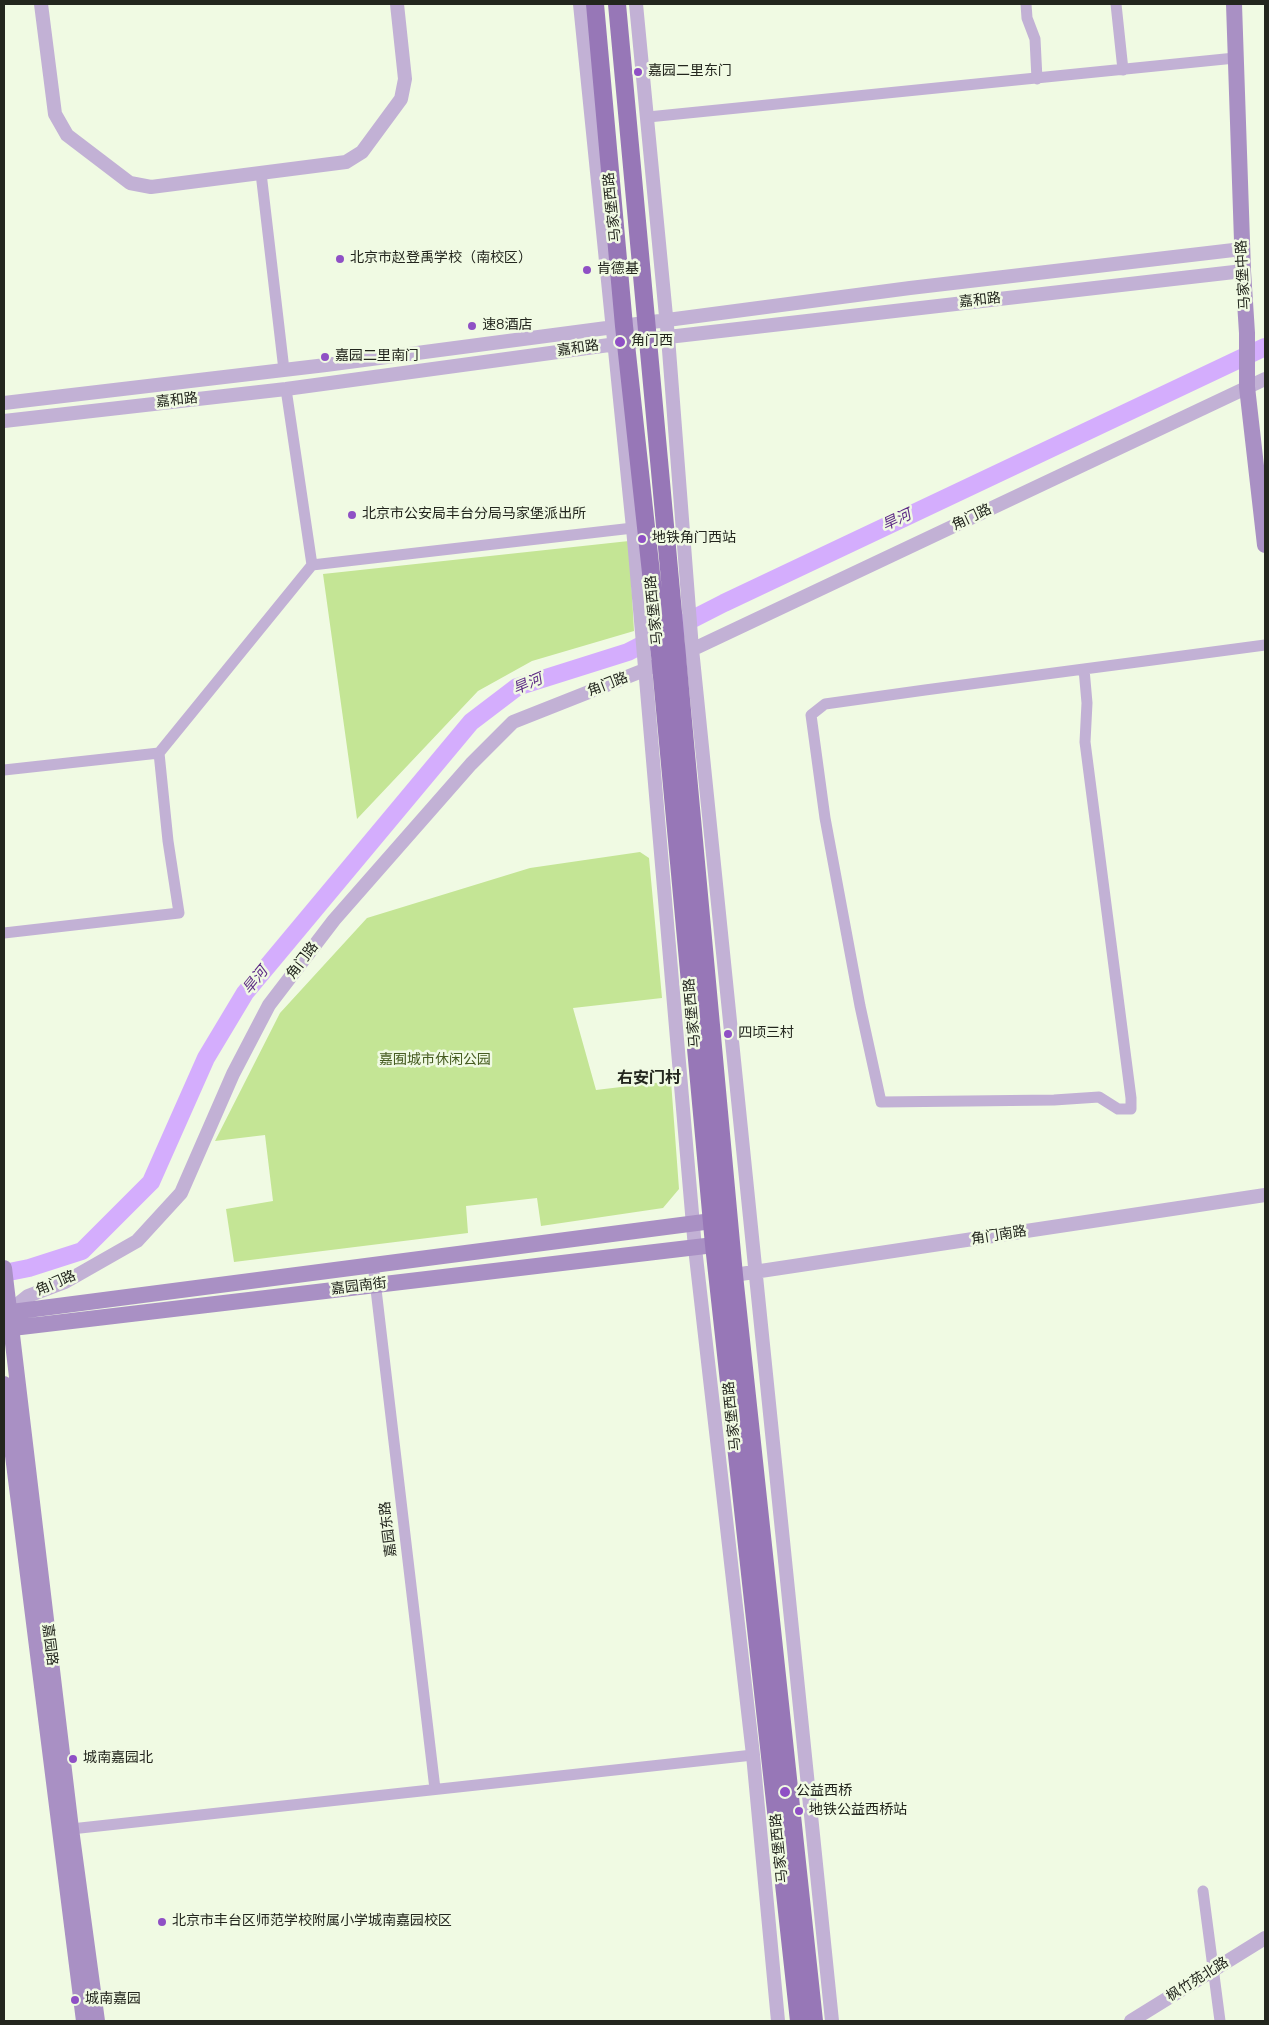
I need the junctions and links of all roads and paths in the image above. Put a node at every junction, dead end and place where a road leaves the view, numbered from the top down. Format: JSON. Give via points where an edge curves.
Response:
{"nodes":[{"id":1,"x":41,"y":4,"type":"edge"},
{"id":2,"x":397,"y":4,"type":"edge"},
{"id":3,"x":580,"y":4,"type":"edge"},
{"id":4,"x":595,"y":4,"type":"edge"},
{"id":5,"x":617,"y":4,"type":"edge"},
{"id":6,"x":636,"y":4,"type":"edge"},
{"id":7,"x":1026,"y":4,"type":"edge"},
{"id":8,"x":1116,"y":4,"type":"edge"},
{"id":9,"x":1234,"y":4,"type":"edge"},
{"id":10,"x":1235,"y":58,"type":"junction"},
{"id":11,"x":1123,"y":70,"type":"junction"},
{"id":12,"x":1037,"y":79,"type":"junction"},
{"id":13,"x":648,"y":117,"type":"junction"},
{"id":14,"x":261,"y":173,"type":"junction"},
{"id":15,"x":1242,"y":249,"type":"junction"},
{"id":16,"x":1243,"y":272,"type":"junction"},
{"id":17,"x":666,"y":320,"type":"junction"},
{"id":18,"x":618,"y":326,"type":"junction"},
{"id":19,"x":649,"y":331,"type":"junction"},
{"id":20,"x":668,"y":337,"type":"junction"},
{"id":21,"x":620,"y":344,"type":"junction"},
{"id":22,"x":284,"y":370,"type":"junction"},
{"id":23,"x":1265,"y":379,"type":"edge"},
{"id":24,"x":1247,"y":383,"type":"junction"},
{"id":25,"x":286,"y":389,"type":"junction"},
{"id":26,"x":4,"y":403,"type":"edge"},
{"id":27,"x":4,"y":420,"type":"edge"},
{"id":28,"x":633,"y":528,"type":"junction"},
{"id":29,"x":1265,"y":546,"type":"edge"},
{"id":30,"x":312,"y":565,"type":"junction"},
{"id":31,"x":664,"y":611,"type":"junction"},
{"id":32,"x":1265,"y":645,"type":"edge"},
{"id":33,"x":684,"y":648,"type":"junction"},
{"id":34,"x":652,"y":664,"type":"junction"},
{"id":35,"x":1084,"y":669,"type":"junction"},
{"id":36,"x":158,"y":753,"type":"junction"},
{"id":37,"x":4,"y":770,"type":"edge"},
{"id":38,"x":4,"y":933,"type":"edge"},
{"id":39,"x":1265,"y":1195,"type":"edge"},
{"id":40,"x":712,"y":1221,"type":"junction"},
{"id":41,"x":693,"y":1224,"type":"junction"},
{"id":42,"x":714,"y":1245,"type":"junction"},
{"id":43,"x":695,"y":1248,"type":"junction"},
{"id":44,"x":373,"y":1264,"type":"junction"},
{"id":45,"x":4,"y":1268,"type":"edge"},
{"id":46,"x":757,"y":1272,"type":"junction"},
{"id":47,"x":734,"y":1275,"type":"junction"},
{"id":48,"x":375,"y":1285,"type":"junction"},
{"id":49,"x":7,"y":1316,"type":"edge"},
{"id":50,"x":4,"y":1384,"type":"edge"},
{"id":51,"x":753,"y":1755,"type":"junction"},
{"id":52,"x":435,"y":1789,"type":"junction"},
{"id":53,"x":71,"y":1829,"type":"junction"},
{"id":54,"x":1203,"y":1891,"type":"dead end"},
{"id":55,"x":1265,"y":1938,"type":"edge"},
{"id":56,"x":1212,"y":1972,"type":"junction"},
{"id":57,"x":84,"y":2021,"type":"edge"},
{"id":58,"x":97,"y":2021,"type":"edge"},
{"id":59,"x":778,"y":2021,"type":"edge"},
{"id":60,"x":799,"y":2021,"type":"edge"},
{"id":61,"x":814,"y":2021,"type":"edge"},
{"id":62,"x":832,"y":2021,"type":"edge"},
{"id":63,"x":1131,"y":2021,"type":"edge"},
{"id":64,"x":1220,"y":2021,"type":"edge"}],
"edges":[{"from":1,"to":14,"type":"street","via":[[55,114],[67,135],[130,183],[151,187]]},
{"from":2,"to":14,"type":"street","via":[[405,80],[401,99],[362,152],[346,162]]},
{"from":3,"to":18,"type":"street","name":"马家堡西路"},
{"from":4,"to":18,"type":"main road","name":"马家堡西路"},
{"from":5,"to":19,"type":"main road","name":"马家堡西路"},
{"from":6,"to":13,"type":"street","name":"马家堡西路"},
{"from":7,"to":12,"type":"street","via":[[1027,18],[1035,39]]},
{"from":8,"to":11,"type":"street"},
{"from":9,"to":10,"type":"main road","name":"马家堡中路"},
{"from":10,"to":11,"type":"street"},
{"from":10,"to":15,"type":"main road","name":"马家堡中路"},
{"from":11,"to":12,"type":"street"},
{"from":12,"to":13,"type":"street"},
{"from":13,"to":17,"type":"street","name":"马家堡西路"},
{"from":14,"to":22,"type":"street"},
{"from":15,"to":16,"type":"main road","name":"马家堡中路"},
{"from":15,"to":17,"type":"street","name":"嘉和路"},
{"from":16,"to":20,"type":"street","name":"嘉和路"},
{"from":16,"to":24,"type":"main road","name":"马家堡中路"},
{"from":17,"to":19,"type":"street","name":"嘉和路"},
{"from":17,"to":20,"type":"street","name":"马家堡西路"},
{"from":18,"to":19,"type":"street","name":"嘉和路"},
{"from":18,"to":21,"type":"main road","name":"马家堡西路"},
{"from":18,"to":22,"type":"street","name":"嘉和路"},
{"from":19,"to":20,"type":"street","name":"嘉和路"},
{"from":19,"to":21,"type":"street","name":"嘉和路"},
{"from":19,"to":31,"type":"main road","name":"马家堡西路"},
{"from":20,"to":31,"type":"street","name":"马家堡西路"},
{"from":21,"to":25,"type":"street","name":"嘉和路"},
{"from":21,"to":28,"type":"street","name":"马家堡西路"},
{"from":21,"to":31,"type":"main road","name":"马家堡西路"},
{"from":22,"to":26,"type":"street","name":"嘉和路"},
{"from":23,"to":24,"type":"street","name":"角门路"},
{"from":24,"to":29,"type":"main road","name":"马家堡中路"},
{"from":24,"to":33,"type":"street","name":"角门路","via":[[787,606]]},
{"from":25,"to":27,"type":"street","name":"嘉和路"},
{"from":25,"to":30,"type":"street"},
{"from":28,"to":30,"type":"street"},
{"from":28,"to":31,"type":"street","name":"马家堡西路"},
{"from":30,"to":36,"type":"street"},
{"from":31,"to":33,"type":"main road","name":"马家堡西路"},
{"from":31,"to":34,"type":"main road","name":"马家堡西路"},
{"from":32,"to":35,"type":"street"},
{"from":33,"to":46,"type":"street","name":"马家堡西路"},
{"from":33,"to":47,"type":"main road","name":"马家堡西路"},
{"from":34,"to":40,"type":"main road","name":"马家堡西路"},
{"from":34,"to":41,"type":"street","name":"马家堡西路"},
{"from":34,"to":49,"type":"street","name":"角门路","via":[[513,722],[470,764],[334,920],[269,1005],[233,1074],[181,1193],[137,1241],[65,1282],[28,1296]]},
{"from":35,"to":35,"type":"street","via":[[1085,742],[1131,1109],[1118,1109],[1099,1097],[881,1102],[824,818],[811,715],[825,704]]},
{"from":36,"to":37,"type":"street"},
{"from":36,"to":38,"type":"street","via":[[179,913]]},
{"from":39,"to":46,"type":"street","name":"角门南路"},
{"from":40,"to":41,"type":"main road","name":"嘉园南街"},
{"from":40,"to":42,"type":"main road","name":"马家堡西路"},
{"from":41,"to":43,"type":"street","name":"马家堡西路"},
{"from":41,"to":44,"type":"main road","name":"嘉园南街"},
{"from":42,"to":43,"type":"main road","name":"嘉园南街"},
{"from":42,"to":60,"type":"main road","name":"马家堡西路"},
{"from":43,"to":48,"type":"main road","name":"嘉园南街"},
{"from":43,"to":51,"type":"street","name":"马家堡西路"},
{"from":44,"to":48,"type":"street","name":"嘉园东路"},
{"from":44,"to":49,"type":"main road","name":"嘉园南街"},
{"from":45,"to":49,"type":"main road","name":"嘉园路"},
{"from":46,"to":47,"type":"street","name":"角门南路"},
{"from":46,"to":62,"type":"street","name":"马家堡西路"},
{"from":47,"to":61,"type":"main road","name":"马家堡西路"},
{"from":48,"to":49,"type":"main road","name":"嘉园南街"},
{"from":48,"to":52,"type":"street","name":"嘉园东路"},
{"from":49,"to":53,"type":"main road","name":"嘉园路"},
{"from":50,"to":57,"type":"main road","name":"嘉园路"},
{"from":51,"to":52,"type":"street"},
{"from":51,"to":59,"type":"street","name":"马家堡西路"},
{"from":52,"to":53,"type":"street"},
{"from":53,"to":58,"type":"main road","name":"嘉园路"},
{"from":54,"to":56,"type":"street"},
{"from":55,"to":56,"type":"street","name":"枫竹苑北路"},
{"from":56,"to":63,"type":"street","name":"枫竹苑北路"},
{"from":56,"to":64,"type":"street"}]}
